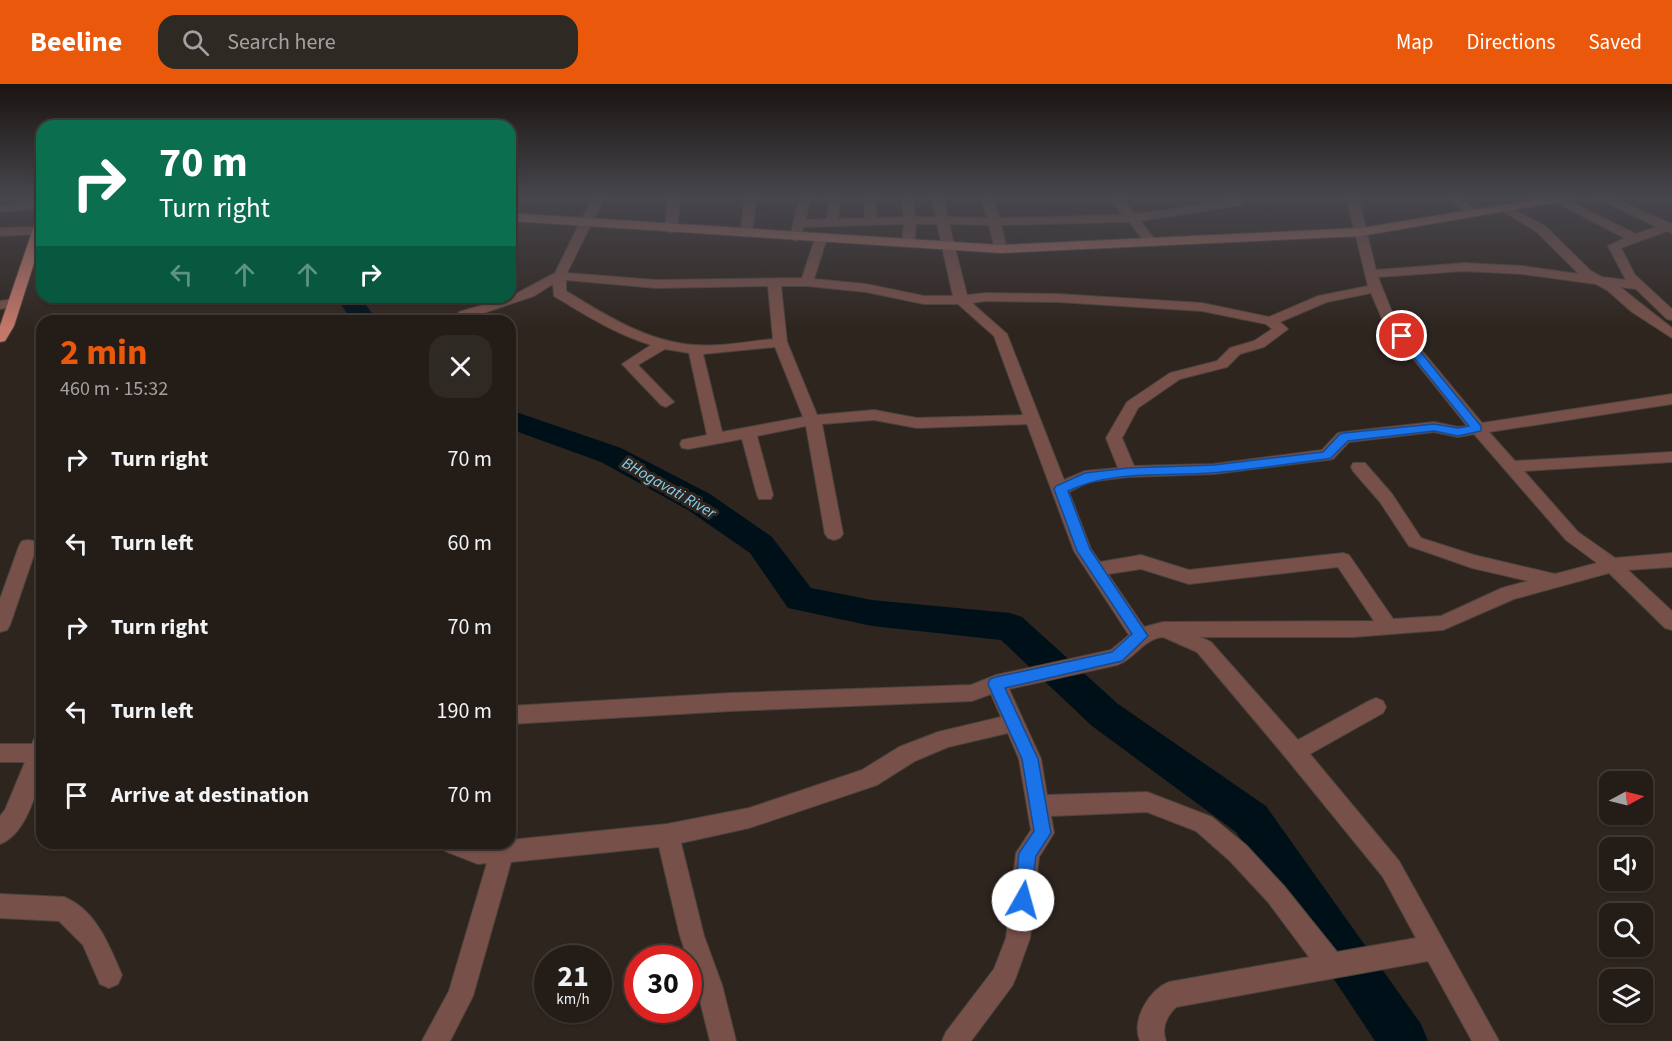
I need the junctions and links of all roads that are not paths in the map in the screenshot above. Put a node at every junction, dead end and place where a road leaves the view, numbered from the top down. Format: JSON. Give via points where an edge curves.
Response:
{"nodes":[{"id":1,"x":35,"y":241,"type":"edge"},
{"id":2,"x":576,"y":241,"type":"edge"},
{"id":3,"x":820,"y":241,"type":"edge"},
{"id":4,"x":867,"y":241,"type":"edge"},
{"id":5,"x":947,"y":241,"type":"edge"},
{"id":6,"x":999,"y":241,"type":"edge"},
{"id":7,"x":1179,"y":241,"type":"edge"},
{"id":8,"x":1363,"y":241,"type":"edge"},
{"id":9,"x":1552,"y":241,"type":"edge"},
{"id":10,"x":1628,"y":241,"type":"edge"},
{"id":11,"x":1151,"y":242,"type":"joint"},
{"id":12,"x":908,"y":243,"type":"joint"},
{"id":13,"x":948,"y":246,"type":"junction"},
{"id":14,"x":1001,"y":249,"type":"junction"},
{"id":15,"x":560,"y":275,"type":"junction"},
{"id":16,"x":1596,"y":279,"type":"junction"},
{"id":17,"x":1373,"y":281,"type":"junction"},
{"id":18,"x":807,"y":282,"type":"junction"},
{"id":19,"x":774,"y":283,"type":"junction"},
{"id":20,"x":1640,"y":286,"type":"junction"},
{"id":21,"x":516,"y":297,"type":"edge"},
{"id":22,"x":961,"y":300,"type":"junction"},
{"id":23,"x":14,"y":303,"type":"junction"},
{"id":24,"x":499,"y":303,"type":"edge"},
{"id":25,"x":0,"y":305,"type":"edge"},
{"id":26,"x":1671,"y":313,"type":"edge"},
{"id":27,"x":464,"y":315,"type":"dead end"},
{"id":28,"x":1270,"y":321,"type":"junction"},
{"id":29,"x":1672,"y":334,"type":"edge"},
{"id":30,"x":0,"y":338,"type":"edge"},
{"id":31,"x":780,"y":342,"type":"junction"},
{"id":32,"x":664,"y":343,"type":"junction"},
{"id":33,"x":695,"y":349,"type":"junction"},
{"id":34,"x":1672,"y":399,"type":"edge"},
{"id":35,"x":666,"y":402,"type":"dead end"},
{"id":36,"x":1033,"y":419,"type":"junction"},
{"id":37,"x":813,"y":420,"type":"junction"},
{"id":38,"x":1477,"y":428,"type":"junction"},
{"id":39,"x":748,"y":432,"type":"junction"},
{"id":40,"x":716,"y":439,"type":"junction"},
{"id":41,"x":688,"y":444,"type":"dead end"},
{"id":42,"x":1672,"y":457,"type":"edge"},
{"id":43,"x":1359,"y":467,"type":"dead end"},
{"id":44,"x":1510,"y":467,"type":"junction"},
{"id":45,"x":1128,"y":472,"type":"junction"},
{"id":46,"x":1061,"y":489,"type":"junction"},
{"id":47,"x":765,"y":495,"type":"dead end"},
{"id":48,"x":834,"y":534,"type":"dead end"},
{"id":49,"x":28,"y":546,"type":"dead end"},
{"id":50,"x":1672,"y":560,"type":"edge"},
{"id":51,"x":1613,"y":566,"type":"junction"},
{"id":52,"x":1095,"y":568,"type":"junction"},
{"id":53,"x":1557,"y":581,"type":"junction"},
{"id":54,"x":1672,"y":623,"type":"edge"},
{"id":55,"x":0,"y":625,"type":"edge"},
{"id":56,"x":1388,"y":627,"type":"junction"},
{"id":57,"x":1162,"y":629,"type":"junction"},
{"id":58,"x":1140,"y":636,"type":"junction"},
{"id":59,"x":1006,"y":681,"type":"junction"},
{"id":60,"x":1376,"y":707,"type":"dead end"},
{"id":61,"x":516,"y":716,"type":"edge"},
{"id":62,"x":1014,"y":723,"type":"junction"},
{"id":63,"x":36,"y":751,"type":"edge"},
{"id":64,"x":1295,"y":752,"type":"junction"},
{"id":65,"x":0,"y":753,"type":"edge"},
{"id":66,"x":36,"y":763,"type":"edge"},
{"id":67,"x":1037,"y":806,"type":"junction"},
{"id":68,"x":0,"y":832,"type":"edge"},
{"id":69,"x":667,"y":835,"type":"junction"},
{"id":70,"x":468,"y":849,"type":"edge"},
{"id":71,"x":502,"y":852,"type":"junction"},
{"id":72,"x":0,"y":906,"type":"edge"},
{"id":73,"x":1434,"y":947,"type":"junction"},
{"id":74,"x":1332,"y":966,"type":"junction"},
{"id":75,"x":109,"y":975,"type":"dead end"},
{"id":76,"x":435,"y":1041,"type":"edge"},
{"id":77,"x":723,"y":1041,"type":"edge"},
{"id":78,"x":955,"y":1041,"type":"edge"},
{"id":79,"x":1153,"y":1041,"type":"edge"},
{"id":80,"x":1486,"y":1041,"type":"edge"}],
"edges":[{"from":1,"to":23,"type":"main road"},
{"from":2,"to":15,"type":"street"},
{"from":3,"to":18,"type":"street"},
{"from":4,"to":12,"type":"street"},
{"from":5,"to":13,"type":"street"},
{"from":6,"to":14,"type":"street"},
{"from":7,"to":11,"type":"street"},
{"from":8,"to":17,"type":"street"},
{"from":9,"to":16,"type":"street"},
{"from":10,"to":20,"type":"street","via":[[1614,246],[1630,277]]},
{"from":11,"to":14,"type":"street"},
{"from":12,"to":13,"type":"street"},
{"from":13,"to":14,"type":"street"},
{"from":13,"to":22,"type":"street"},
{"from":15,"to":19,"type":"street","via":[[656,284]]},
{"from":15,"to":21,"type":"street"},
{"from":15,"to":32,"type":"street","via":[[559,292],[589,311]]},
{"from":16,"to":17,"type":"street","via":[[1464,267]]},
{"from":16,"to":20,"type":"street"},
{"from":16,"to":29,"type":"street"},
{"from":17,"to":28,"type":"street"},
{"from":17,"to":38,"type":"street","via":[[1388,318]]},
{"from":18,"to":19,"type":"street"},
{"from":18,"to":22,"type":"street","via":[[866,288],[924,300]]},
{"from":19,"to":31,"type":"street"},
{"from":20,"to":26,"type":"street"},
{"from":22,"to":28,"type":"street","via":[[1058,298],[1178,305]]},
{"from":22,"to":36,"type":"street","via":[[1000,334]]},
{"from":23,"to":25,"type":"street"},
{"from":23,"to":30,"type":"main road"},
{"from":24,"to":27,"type":"street"},
{"from":28,"to":45,"type":"street","via":[[1281,329],[1259,344],[1234,351],[1222,364],[1175,376],[1132,405],[1114,438]]},
{"from":31,"to":33,"type":"street"},
{"from":31,"to":37,"type":"street"},
{"from":32,"to":33,"type":"street"},
{"from":32,"to":35,"type":"street","via":[[629,364]]},
{"from":33,"to":40,"type":"street"},
{"from":34,"to":38,"type":"street"},
{"from":36,"to":37,"type":"street","via":[[917,423],[874,415]]},
{"from":36,"to":46,"type":"street"},
{"from":37,"to":39,"type":"street"},
{"from":37,"to":48,"type":"street"},
{"from":38,"to":44,"type":"street"},
{"from":38,"to":45,"type":"street","via":[[1344,437],[1326,455],[1214,469]]},
{"from":39,"to":40,"type":"street"},
{"from":39,"to":47,"type":"street"},
{"from":40,"to":41,"type":"street"},
{"from":42,"to":44,"type":"street"},
{"from":43,"to":53,"type":"street","via":[[1386,498],[1415,542],[1472,561]]},
{"from":44,"to":51,"type":"street","via":[[1572,536]]},
{"from":45,"to":46,"type":"street","via":[[1085,477]]},
{"from":46,"to":52,"type":"street","via":[[1083,551]]},
{"from":49,"to":55,"type":"street"},
{"from":50,"to":51,"type":"street"},
{"from":51,"to":53,"type":"street"},
{"from":51,"to":54,"type":"street"},
{"from":52,"to":56,"type":"street","via":[[1141,562],[1189,577],[1343,560]]},
{"from":52,"to":58,"type":"street"},
{"from":53,"to":56,"type":"street","via":[[1509,593],[1443,623]]},
{"from":56,"to":57,"type":"street"},
{"from":57,"to":58,"type":"street"},
{"from":57,"to":64,"type":"street","via":[[1204,647]]},
{"from":58,"to":59,"type":"street","via":[[1117,657]]},
{"from":59,"to":61,"type":"street","via":[[972,693]]},
{"from":59,"to":62,"type":"street"},
{"from":60,"to":64,"type":"street"},
{"from":62,"to":67,"type":"street","via":[[1030,759]]},
{"from":62,"to":69,"type":"street","via":[[945,738],[907,754],[869,778],[750,818]]},
{"from":63,"to":65,"type":"street"},
{"from":64,"to":73,"type":"street","via":[[1392,869]]},
{"from":66,"to":68,"type":"street","via":[[14,817]]},
{"from":67,"to":74,"type":"street","via":[[1147,802],[1204,824],[1276,894]]},
{"from":67,"to":78,"type":"street","via":[[1043,833],[1028,853],[1018,938],[1003,977]]},
{"from":69,"to":71,"type":"street"},
{"from":69,"to":77,"type":"street"},
{"from":70,"to":71,"type":"street","via":[[478,853]]},
{"from":71,"to":76,"type":"street","via":[[460,996]]},
{"from":72,"to":75,"type":"street","via":[[64,909],[92,936]]},
{"from":73,"to":74,"type":"street"},
{"from":73,"to":80,"type":"street"},
{"from":74,"to":79,"type":"street","via":[[1169,995],[1155,1010]]}]}
